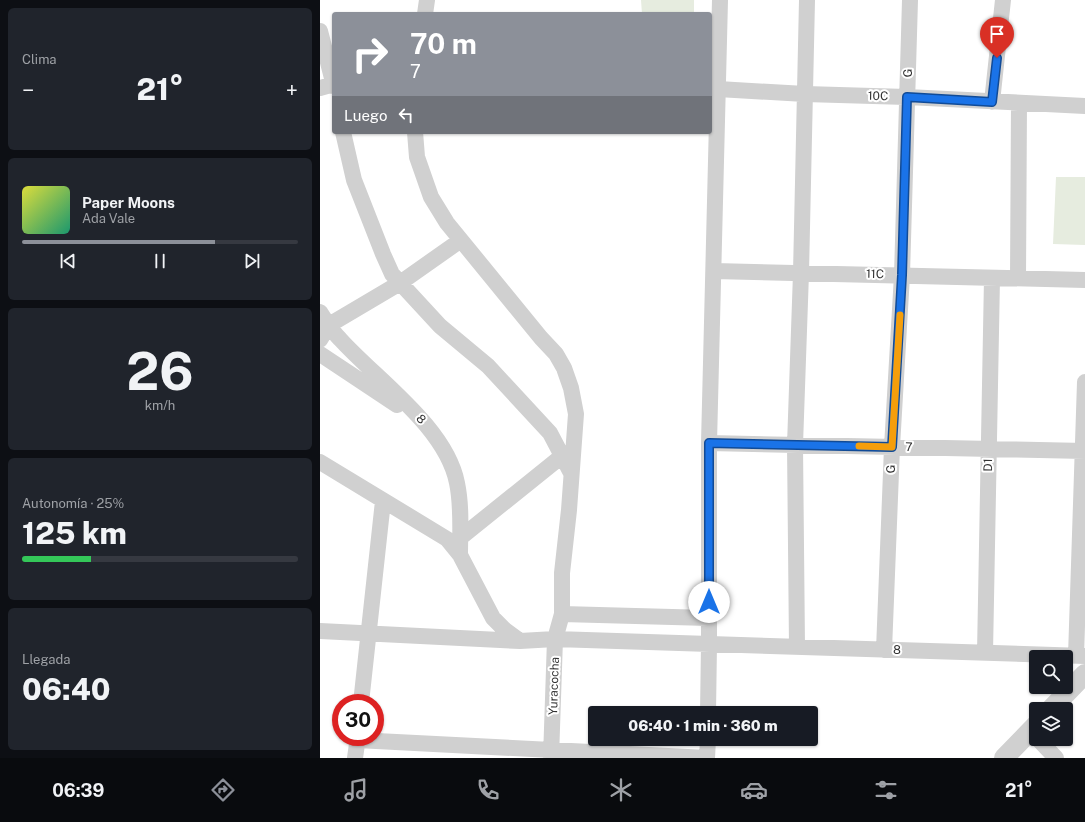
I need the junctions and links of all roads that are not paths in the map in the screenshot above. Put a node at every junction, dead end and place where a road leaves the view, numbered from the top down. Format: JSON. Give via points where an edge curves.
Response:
{"nodes":[{"id":1,"x":427,"y":0,"type":"edge"},
{"id":2,"x":720,"y":0,"type":"edge"},
{"id":3,"x":807,"y":0,"type":"edge"},
{"id":4,"x":910,"y":0,"type":"edge"},
{"id":5,"x":1003,"y":0,"type":"edge"},
{"id":6,"x":425,"y":12,"type":"edge"},
{"id":7,"x":320,"y":31,"type":"edge"},
{"id":8,"x":332,"y":77,"type":"edge"},
{"id":9,"x":332,"y":85,"type":"edge"},
{"id":10,"x":320,"y":88,"type":"edge"},
{"id":11,"x":718,"y":89,"type":"junction"},
{"id":12,"x":805,"y":94,"type":"junction"},
{"id":13,"x":907,"y":97,"type":"junction"},
{"id":14,"x":992,"y":102,"type":"junction"},
{"id":15,"x":1019,"y":103,"type":"junction"},
{"id":16,"x":1085,"y":106,"type":"edge"},
{"id":17,"x":343,"y":134,"type":"edge"},
{"id":18,"x":414,"y":134,"type":"edge"},
{"id":19,"x":461,"y":240,"type":"junction"},
{"id":20,"x":714,"y":270,"type":"junction"},
{"id":21,"x":801,"y":273,"type":"junction"},
{"id":22,"x":902,"y":275,"type":"junction"},
{"id":23,"x":992,"y":278,"type":"junction"},
{"id":24,"x":1018,"y":278,"type":"junction"},
{"id":25,"x":1085,"y":280,"type":"edge"},
{"id":26,"x":400,"y":283,"type":"junction"},
{"id":27,"x":324,"y":319,"type":"edge"},
{"id":28,"x":320,"y":340,"type":"edge"},
{"id":29,"x":320,"y":354,"type":"edge"},
{"id":30,"x":1085,"y":382,"type":"edge"},
{"id":31,"x":424,"y":423,"type":"junction"},
{"id":32,"x":709,"y":443,"type":"junction"},
{"id":33,"x":795,"y":445,"type":"junction"},
{"id":34,"x":892,"y":447,"type":"junction"},
{"id":35,"x":989,"y":448,"type":"junction"},
{"id":36,"x":1084,"y":451,"type":"edge"},
{"id":37,"x":562,"y":456,"type":"junction"},
{"id":38,"x":320,"y":462,"type":"edge"},
{"id":39,"x":572,"y":473,"type":"junction"},
{"id":40,"x":383,"y":501,"type":"junction"},
{"id":41,"x":460,"y":538,"type":"junction"},
{"id":42,"x":460,"y":555,"type":"junction"},
{"id":43,"x":562,"y":614,"type":"junction"},
{"id":44,"x":709,"y":618,"type":"junction"},
{"id":45,"x":320,"y":631,"type":"edge"},
{"id":46,"x":369,"y":634,"type":"junction"},
{"id":47,"x":555,"y":639,"type":"junction"},
{"id":48,"x":520,"y":641,"type":"junction"},
{"id":49,"x":709,"y":644,"type":"junction"},
{"id":50,"x":797,"y":647,"type":"junction"},
{"id":51,"x":884,"y":650,"type":"junction"},
{"id":52,"x":985,"y":653,"type":"junction"},
{"id":53,"x":1082,"y":662,"type":"edge"},
{"id":54,"x":362,"y":694,"type":"edge"},
{"id":55,"x":1056,"y":702,"type":"edge"},
{"id":56,"x":708,"y":706,"type":"edge"},
{"id":57,"x":1029,"y":738,"type":"edge"},
{"id":58,"x":384,"y":741,"type":"edge"},
{"id":59,"x":357,"y":746,"type":"edge"},
{"id":60,"x":708,"y":746,"type":"edge"},
{"id":61,"x":1046,"y":746,"type":"edge"},
{"id":62,"x":552,"y":754,"type":"edge"},
{"id":63,"x":356,"y":758,"type":"edge"},
{"id":64,"x":707,"y":758,"type":"edge"},
{"id":65,"x":1004,"y":758,"type":"edge"},
{"id":66,"x":1056,"y":758,"type":"edge"}],
"edges":[{"from":1,"to":6,"type":"street"},
{"from":2,"to":11,"type":"street"},
{"from":3,"to":12,"type":"street"},
{"from":4,"to":13,"type":"street","name":"G"},
{"from":5,"to":14,"type":"street"},
{"from":7,"to":8,"type":"street"},
{"from":9,"to":10,"type":"street"},
{"from":11,"to":12,"type":"street","name":"10C"},
{"from":11,"to":20,"type":"street"},
{"from":12,"to":13,"type":"street","name":"10C"},
{"from":12,"to":21,"type":"street"},
{"from":13,"to":14,"type":"street","name":"10C"},
{"from":13,"to":22,"type":"street","name":"G"},
{"from":14,"to":15,"type":"street","name":"10C"},
{"from":15,"to":16,"type":"street","name":"10C"},
{"from":15,"to":24,"type":"street"},
{"from":17,"to":26,"type":"street","via":[[354,180],[383,254],[392,274]]},
{"from":18,"to":19,"type":"street","name":"Yuracocha","via":[[417,157],[431,197]]},
{"from":19,"to":26,"type":"street"},
{"from":19,"to":39,"type":"street","name":"Yuracocha","via":[[556,354],[564,368],[576,414]]},
{"from":20,"to":21,"type":"street","name":"11C"},
{"from":20,"to":32,"type":"street"},
{"from":21,"to":22,"type":"street","name":"11C"},
{"from":21,"to":33,"type":"street"},
{"from":22,"to":23,"type":"street","name":"11C"},
{"from":22,"to":34,"type":"street","name":"G"},
{"from":23,"to":24,"type":"street","name":"11C"},
{"from":23,"to":35,"type":"street","name":"D1"},
{"from":24,"to":25,"type":"street","name":"11C"},
{"from":26,"to":27,"type":"street"},
{"from":26,"to":37,"type":"street","via":[[440,326],[488,366],[550,433]]},
{"from":27,"to":28,"type":"street"},
{"from":27,"to":31,"type":"street","name":"8","via":[[339,339]]},
{"from":29,"to":31,"type":"street"},
{"from":30,"to":36,"type":"street"},
{"from":31,"to":41,"type":"street","name":"8","via":[[439,440],[457,482],[461,511]]},
{"from":32,"to":33,"type":"street","name":"7"},
{"from":32,"to":44,"type":"street"},
{"from":33,"to":34,"type":"street","name":"7"},
{"from":33,"to":50,"type":"street"},
{"from":34,"to":35,"type":"street","name":"7"},
{"from":34,"to":51,"type":"street","name":"G"},
{"from":35,"to":36,"type":"street","name":"7"},
{"from":35,"to":52,"type":"street","name":"D1"},
{"from":36,"to":53,"type":"street"},
{"from":37,"to":39,"type":"street"},
{"from":37,"to":41,"type":"street"},
{"from":38,"to":40,"type":"street"},
{"from":39,"to":43,"type":"street","name":"Yuracocha","via":[[562,573]]},
{"from":40,"to":42,"type":"street","via":[[446,539]]},
{"from":40,"to":46,"type":"street"},
{"from":41,"to":42,"type":"street","name":"8"},
{"from":42,"to":48,"type":"street","via":[[492,618]]},
{"from":43,"to":44,"type":"street"},
{"from":43,"to":47,"type":"street","name":"Yuracocha"},
{"from":44,"to":49,"type":"street"},
{"from":45,"to":46,"type":"street","name":"8"},
{"from":46,"to":48,"type":"street","name":"8"},
{"from":46,"to":54,"type":"street"},
{"from":47,"to":48,"type":"street","name":"8"},
{"from":47,"to":49,"type":"street","name":"8"},
{"from":47,"to":62,"type":"street","name":"Yuracocha"},
{"from":49,"to":50,"type":"street","name":"8"},
{"from":49,"to":56,"type":"street"},
{"from":50,"to":51,"type":"street","name":"8"},
{"from":51,"to":52,"type":"street","name":"8"},
{"from":52,"to":53,"type":"street","name":"8"},
{"from":53,"to":55,"type":"street"},
{"from":57,"to":65,"type":"street"},
{"from":58,"to":62,"type":"street"},
{"from":59,"to":63,"type":"street"},
{"from":60,"to":64,"type":"street"},
{"from":61,"to":66,"type":"street"},
{"from":62,"to":64,"type":"street"}]}
